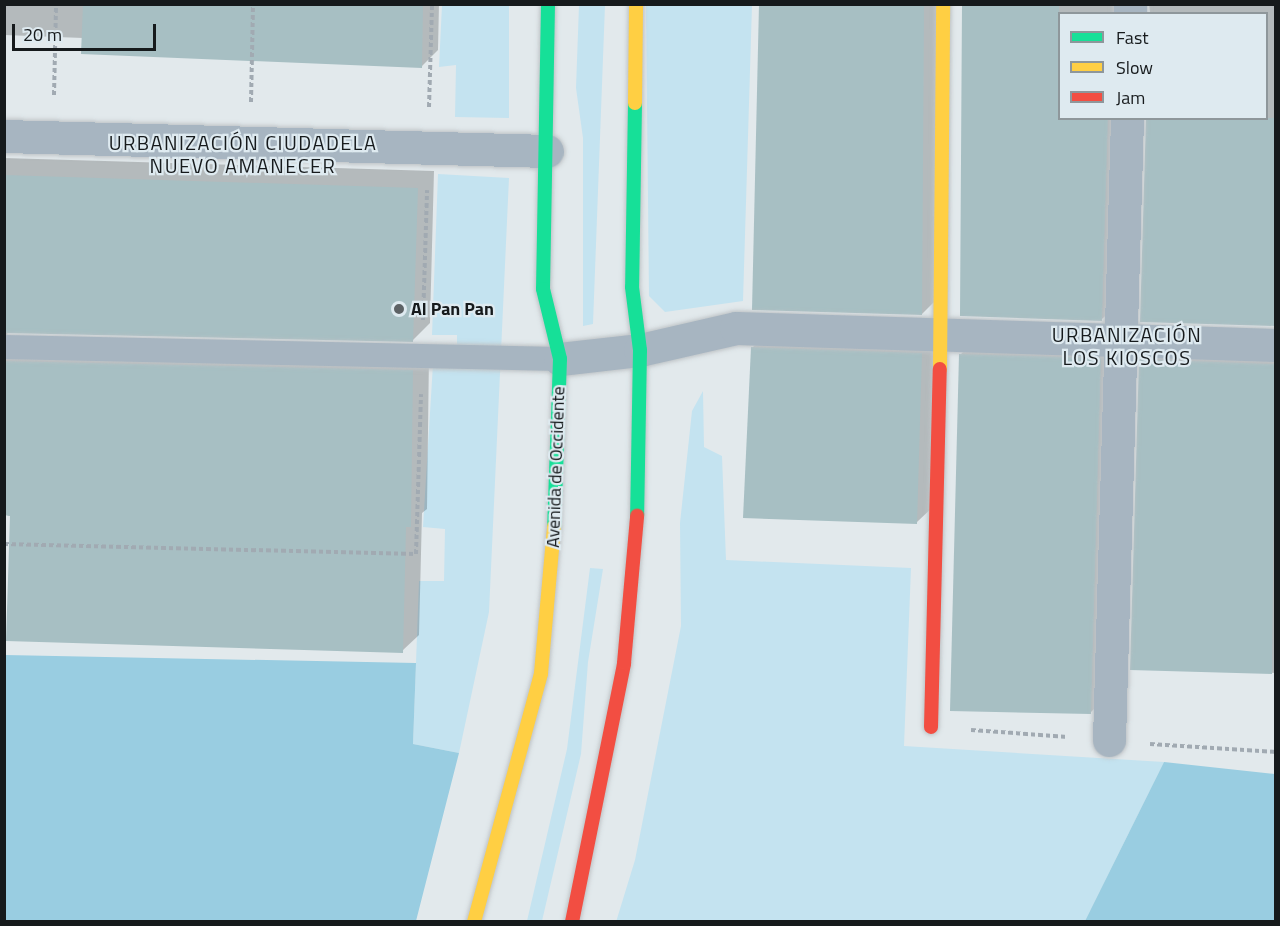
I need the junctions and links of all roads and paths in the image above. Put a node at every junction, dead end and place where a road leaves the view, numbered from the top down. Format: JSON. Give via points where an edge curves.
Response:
{"nodes":[{"id":1,"x":56,"y":4,"type":"edge"},
{"id":2,"x":253,"y":4,"type":"edge"},
{"id":3,"x":548,"y":4,"type":"edge"},
{"id":4,"x":636,"y":4,"type":"edge"},
{"id":5,"x":943,"y":4,"type":"edge"},
{"id":6,"x":1127,"y":120,"type":"edge"},
{"id":7,"x":4,"y":136,"type":"edge"},
{"id":8,"x":52,"y":137,"type":"junction"},
{"id":9,"x":250,"y":142,"type":"junction"},
{"id":10,"x":547,"y":151,"type":"junction"},
{"id":11,"x":941,"y":336,"type":"junction"},
{"id":12,"x":1120,"y":342,"type":"junction"},
{"id":13,"x":1275,"y":345,"type":"edge"},
{"id":14,"x":4,"y":347,"type":"edge"},
{"id":15,"x":640,"y":350,"type":"junction"},
{"id":16,"x":422,"y":355,"type":"junction"},
{"id":17,"x":560,"y":358,"type":"junction"},
{"id":18,"x":4,"y":544,"type":"edge"},
{"id":19,"x":931,"y":727,"type":"dead end"},
{"id":20,"x":1109,"y":740,"type":"dead end"},
{"id":21,"x":474,"y":921,"type":"edge"},
{"id":22,"x":572,"y":921,"type":"edge"}],
"edges":[{"from":1,"to":8,"type":"path"},
{"from":2,"to":9,"type":"path"},
{"from":3,"to":10,"type":"main road","name":"Avenida de Occidente"},
{"from":4,"to":15,"type":"main road","via":[[632,287]]},
{"from":5,"to":11,"type":"main road"},
{"from":6,"to":12,"type":"street"},
{"from":7,"to":8,"type":"street"},
{"from":8,"to":9,"type":"street"},
{"from":9,"to":10,"type":"street"},
{"from":10,"to":17,"type":"main road","name":"Avenida de Occidente","via":[[543,289]]},
{"from":11,"to":12,"type":"street"},
{"from":11,"to":15,"type":"street","via":[[736,328]]},
{"from":11,"to":19,"type":"main road"},
{"from":12,"to":13,"type":"street"},
{"from":12,"to":20,"type":"street"},
{"from":14,"to":16,"type":"lane"},
{"from":15,"to":17,"type":"street"},
{"from":15,"to":22,"type":"main road","via":[[637,538],[624,663]]},
{"from":16,"to":17,"type":"lane"},
{"from":16,"to":18,"type":"path","via":[[416,554]]},
{"from":17,"to":21,"type":"main road","name":"Avenida de Occidente","via":[[554,537],[541,673]]}]}
